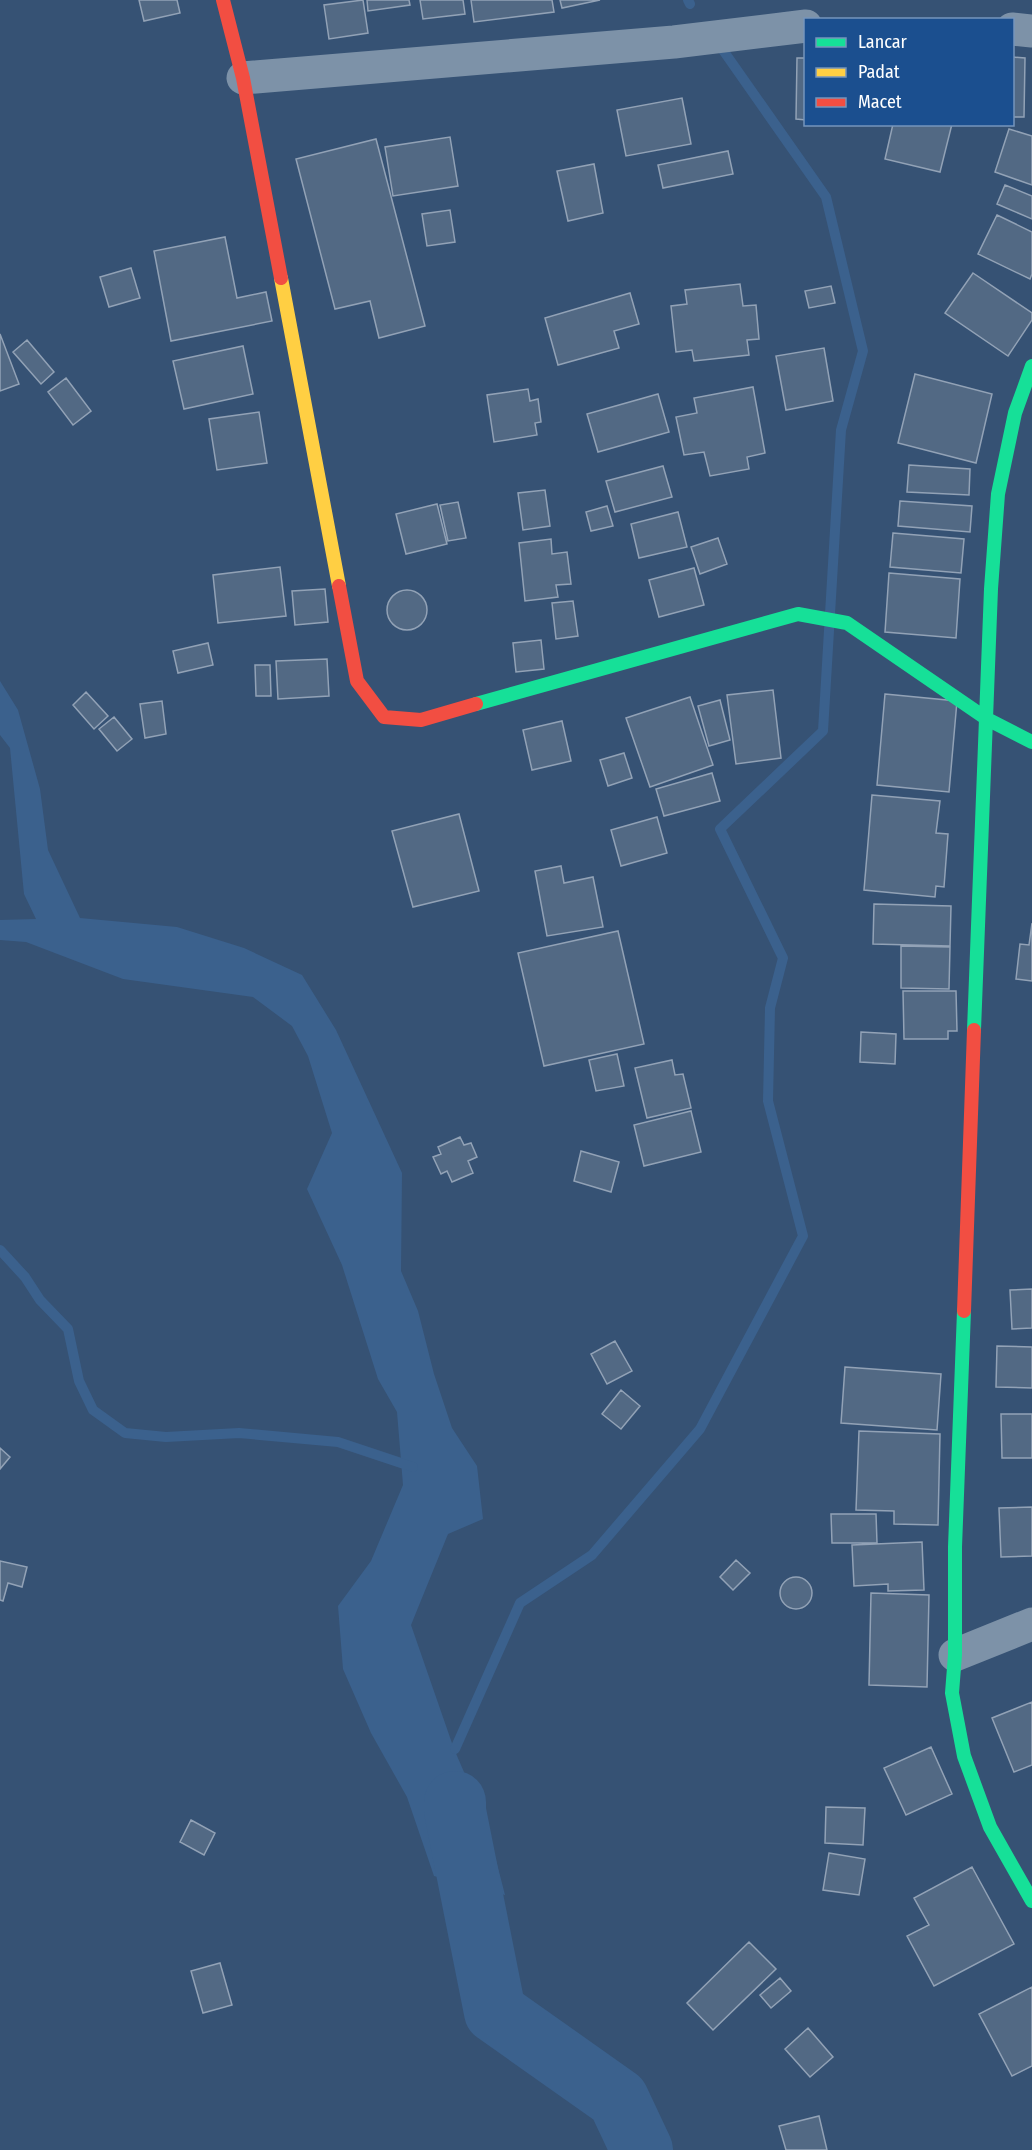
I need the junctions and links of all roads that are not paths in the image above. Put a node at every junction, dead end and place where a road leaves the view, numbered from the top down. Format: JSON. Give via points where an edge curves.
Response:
{"nodes":[{"id":1,"x":223,"y":0,"type":"edge"},
{"id":2,"x":804,"y":26,"type":"edge"},
{"id":3,"x":1014,"y":29,"type":"edge"},
{"id":4,"x":1032,"y":31,"type":"edge"},
{"id":5,"x":243,"y":78,"type":"junction"},
{"id":6,"x":1032,"y":366,"type":"edge"},
{"id":7,"x":987,"y":719,"type":"junction"},
{"id":8,"x":1032,"y":742,"type":"edge"},
{"id":9,"x":1032,"y":1624,"type":"edge"},
{"id":10,"x":955,"y":1655,"type":"junction"},
{"id":11,"x":1032,"y":1901,"type":"edge"}],
"edges":[{"from":1,"to":5,"type":"street"},
{"from":2,"to":5,"type":"street","via":[[674,42]]},
{"from":3,"to":4,"type":"street"},
{"from":5,"to":7,"type":"street","via":[[357,681],[384,717],[421,720],[798,614],[848,623]]},
{"from":6,"to":7,"type":"street","via":[[1015,413],[998,494]]},
{"from":7,"to":8,"type":"street"},
{"from":7,"to":10,"type":"street"},
{"from":9,"to":10,"type":"street"},
{"from":10,"to":11,"type":"street","via":[[952,1693],[964,1756],[990,1827]]}]}
